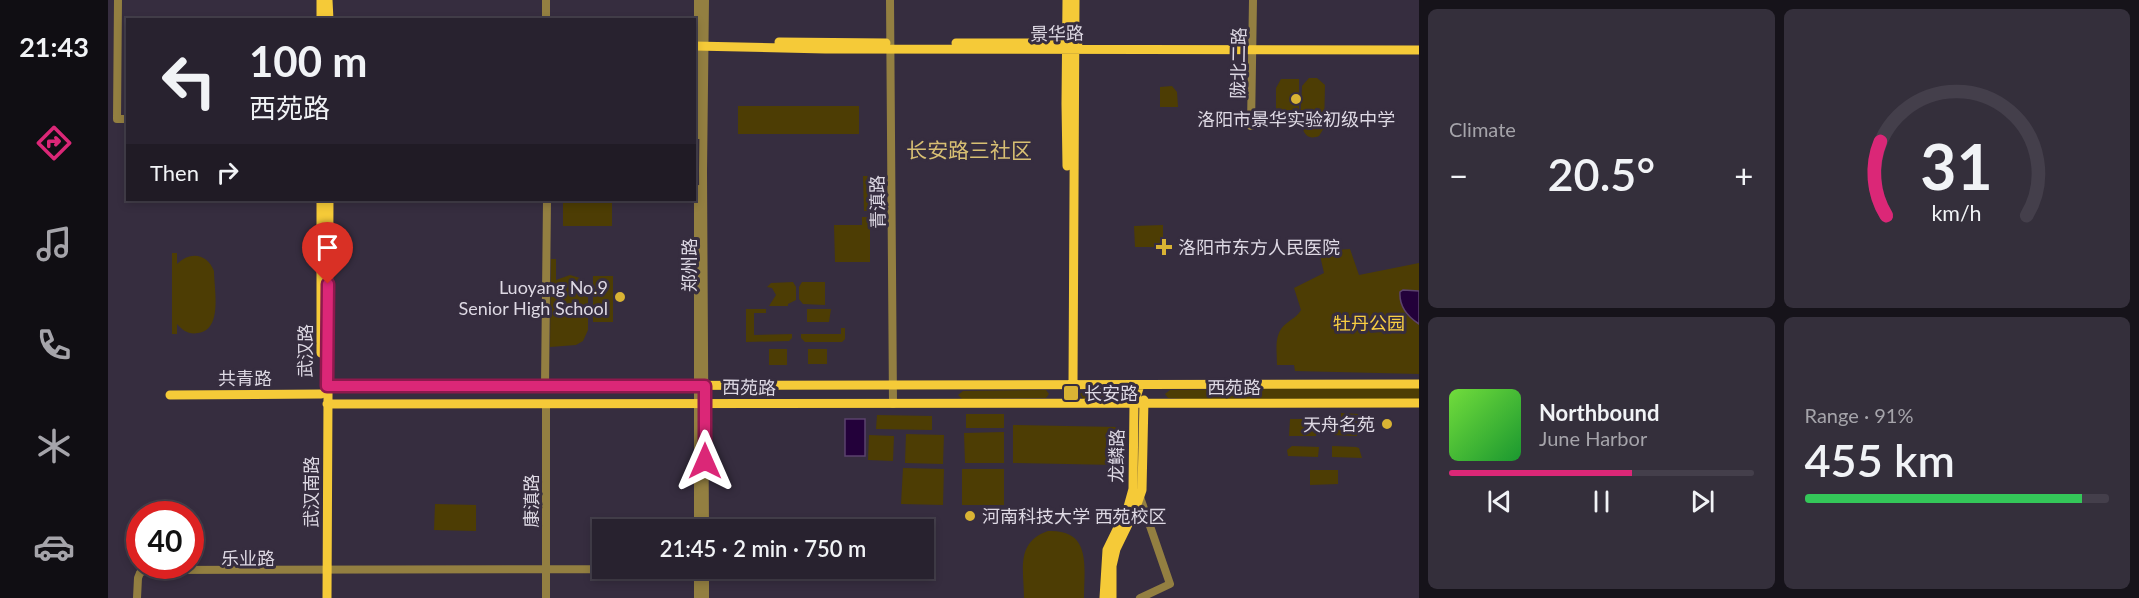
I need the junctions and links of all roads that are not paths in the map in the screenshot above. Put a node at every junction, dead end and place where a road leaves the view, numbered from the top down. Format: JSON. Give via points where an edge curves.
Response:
{"nodes":[{"id":1,"x":118,"y":0,"type":"edge"},
{"id":2,"x":321,"y":0,"type":"edge"},
{"id":3,"x":328,"y":0,"type":"edge"},
{"id":4,"x":544,"y":0,"type":"edge"},
{"id":5,"x":698,"y":0,"type":"edge"},
{"id":6,"x":705,"y":0,"type":"edge"},
{"id":7,"x":890,"y":0,"type":"edge"},
{"id":8,"x":1067,"y":0,"type":"edge"},
{"id":9,"x":1075,"y":0,"type":"edge"},
{"id":10,"x":1253,"y":0,"type":"edge"},
{"id":11,"x":321,"y":18,"type":"edge"},
{"id":12,"x":329,"y":18,"type":"edge"},
{"id":13,"x":544,"y":18,"type":"edge"},
{"id":14,"x":699,"y":44,"type":"edge"},
{"id":15,"x":1419,"y":44,"type":"edge"},
{"id":16,"x":890,"y":46,"type":"junction"},
{"id":17,"x":1071,"y":46,"type":"junction"},
{"id":18,"x":1254,"y":46,"type":"junction"},
{"id":19,"x":1419,"y":50,"type":"edge"},
{"id":20,"x":126,"y":119,"type":"edge"},
{"id":21,"x":1251,"y":126,"type":"dead end"},
{"id":22,"x":321,"y":201,"type":"edge"},
{"id":23,"x":329,"y":201,"type":"edge"},
{"id":24,"x":544,"y":201,"type":"edge"},
{"id":25,"x":1419,"y":384,"type":"edge"},
{"id":26,"x":1070,"y":385,"type":"junction"},
{"id":27,"x":1140,"y":385,"type":"junction"},
{"id":28,"x":543,"y":386,"type":"junction"},
{"id":29,"x":701,"y":386,"type":"junction"},
{"id":30,"x":893,"y":386,"type":"junction"},
{"id":31,"x":324,"y":390,"type":"junction"},
{"id":32,"x":170,"y":395,"type":"dead end"},
{"id":33,"x":701,"y":403,"type":"junction"},
{"id":34,"x":1069,"y":403,"type":"junction"},
{"id":35,"x":1419,"y":403,"type":"edge"},
{"id":36,"x":327,"y":404,"type":"junction"},
{"id":37,"x":893,"y":404,"type":"junction"},
{"id":38,"x":1134,"y":404,"type":"junction"},
{"id":39,"x":1144,"y":404,"type":"junction"},
{"id":40,"x":544,"y":405,"type":"junction"},
{"id":41,"x":1140,"y":496,"type":"junction"},
{"id":42,"x":698,"y":519,"type":"edge"},
{"id":43,"x":705,"y":519,"type":"edge"},
{"id":44,"x":325,"y":571,"type":"junction"},
{"id":45,"x":543,"y":571,"type":"junction"},
{"id":46,"x":592,"y":571,"type":"edge"},
{"id":47,"x":700,"y":579,"type":"edge"},
{"id":48,"x":702,"y":579,"type":"edge"},
{"id":49,"x":137,"y":598,"type":"edge"},
{"id":50,"x":325,"y":598,"type":"edge"},
{"id":51,"x":544,"y":598,"type":"edge"},
{"id":52,"x":698,"y":598,"type":"edge"},
{"id":53,"x":705,"y":598,"type":"edge"},
{"id":54,"x":1104,"y":598,"type":"edge"},
{"id":55,"x":1112,"y":598,"type":"edge"},
{"id":56,"x":1140,"y":598,"type":"edge"}],
"edges":[{"from":1,"to":20,"type":"street","via":[[117,119]]},
{"from":2,"to":11,"type":"main road"},
{"from":3,"to":12,"type":"main road"},
{"from":4,"to":13,"type":"street"},
{"from":5,"to":14,"type":"street","name":"郑州路"},
{"from":6,"to":14,"type":"street","name":"郑州路"},
{"from":7,"to":16,"type":"street","name":"青滇路"},
{"from":8,"to":17,"type":"main road"},
{"from":9,"to":17,"type":"main road"},
{"from":10,"to":18,"type":"street","name":"陇北二路"},
{"from":14,"to":16,"type":"main road","name":"景华路"},
{"from":14,"to":29,"type":"street","name":"郑州路"},
{"from":15,"to":18,"type":"main road","name":"景华路"},
{"from":16,"to":17,"type":"main road","name":"景华路"},
{"from":16,"to":30,"type":"street","name":"青滇路"},
{"from":17,"to":18,"type":"main road","name":"景华路"},
{"from":17,"to":26,"type":"main road"},
{"from":18,"to":19,"type":"main road","name":"景华路"},
{"from":18,"to":21,"type":"street","name":"陇北二路"},
{"from":22,"to":31,"type":"main road","name":"武汉路"},
{"from":23,"to":31,"type":"main road","name":"武汉路"},
{"from":24,"to":28,"type":"street"},
{"from":25,"to":27,"type":"main road","name":"西苑路"},
{"from":26,"to":27,"type":"main road","name":"西苑路"},
{"from":26,"to":30,"type":"main road","name":"西苑路"},
{"from":26,"to":34,"type":"main road"},
{"from":27,"to":38,"type":"main road","name":"龙鳞路"},
{"from":27,"to":39,"type":"main road","name":"龙鳞路"},
{"from":28,"to":29,"type":"main road","name":"西苑路"},
{"from":28,"to":31,"type":"main road","name":"西苑路"},
{"from":29,"to":30,"type":"main road","name":"西苑路"},
{"from":29,"to":33,"type":"street","name":"郑州路"},
{"from":30,"to":37,"type":"street","name":"青滇路"},
{"from":31,"to":32,"type":"main road","name":"共青路"},
{"from":31,"to":36,"type":"main road"},
{"from":31,"to":44,"type":"main road","name":"武汉南路"},
{"from":33,"to":37,"type":"main road","name":"西苑路"},
{"from":33,"to":40,"type":"main road","name":"西苑路"},
{"from":33,"to":42,"type":"street","name":"郑州路"},
{"from":33,"to":43,"type":"street","name":"郑州路"},
{"from":34,"to":37,"type":"main road","name":"西苑路"},
{"from":34,"to":38,"type":"main road","name":"西苑路"},
{"from":35,"to":39,"type":"main road","name":"西苑路"},
{"from":36,"to":40,"type":"main road","name":"西苑路"},
{"from":36,"to":44,"type":"main road","name":"武汉南路"},
{"from":38,"to":39,"type":"main road","name":"西苑路"},
{"from":38,"to":54,"type":"main road","name":"龙鳞路","via":[[1133,489],[1107,550]]},
{"from":39,"to":41,"type":"main road","name":"龙鳞路"},
{"from":40,"to":45,"type":"street","name":"康滇路"},
{"from":41,"to":55,"type":"main road","name":"龙鳞路","via":[[1116,549]]},
{"from":41,"to":56,"type":"street","via":[[1170,584]]},
{"from":44,"to":45,"type":"street","name":"乐业路"},
{"from":44,"to":49,"type":"street","name":"乐业路","via":[[146,570],[138,578]]},
{"from":44,"to":50,"type":"main road","name":"武汉南路"},
{"from":45,"to":46,"type":"street","name":"乐业路"},
{"from":45,"to":51,"type":"street","name":"康滇路"},
{"from":47,"to":52,"type":"street"},
{"from":48,"to":53,"type":"street"}]}
